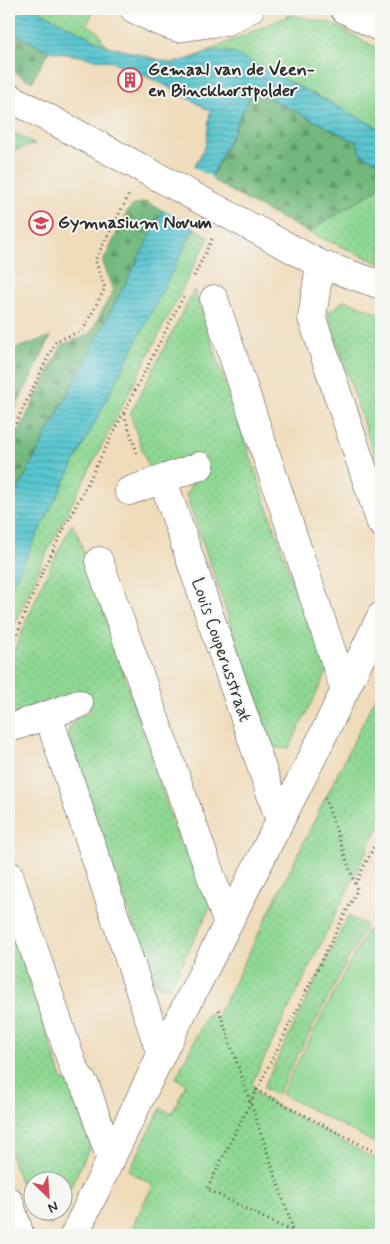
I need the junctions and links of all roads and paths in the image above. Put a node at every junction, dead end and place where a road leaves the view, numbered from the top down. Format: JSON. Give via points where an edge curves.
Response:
{"nodes":[{"id":1,"x":134,"y":9,"type":"edge"},
{"id":2,"x":250,"y":9,"type":"edge"},
{"id":3,"x":344,"y":9,"type":"edge"},
{"id":4,"x":381,"y":28,"type":"edge"},
{"id":5,"x":9,"y":97,"type":"edge"},
{"id":6,"x":150,"y":174,"type":"junction"},
{"id":7,"x":223,"y":213,"type":"junction"},
{"id":8,"x":320,"y":264,"type":"junction"},
{"id":9,"x":190,"y":284,"type":"dead end"},
{"id":10,"x":381,"y":285,"type":"edge"},
{"id":11,"x":186,"y":292,"type":"dead end"},
{"id":12,"x":214,"y":299,"type":"dead end"},
{"id":13,"x":124,"y":413,"type":"junction"},
{"id":14,"x":9,"y":437,"type":"edge"},
{"id":15,"x":200,"y":466,"type":"dead end"},
{"id":16,"x":147,"y":485,"type":"junction"},
{"id":17,"x":381,"y":523,"type":"edge"},
{"id":18,"x":98,"y":561,"type":"dead end"},
{"id":19,"x":381,"y":616,"type":"edge"},
{"id":20,"x":9,"y":652,"type":"edge"},
{"id":21,"x":345,"y":690,"type":"junction"},
{"id":22,"x":79,"y":704,"type":"dead end"},
{"id":23,"x":48,"y":715,"type":"junction"},
{"id":24,"x":16,"y":726,"type":"dead end"},
{"id":25,"x":323,"y":793,"type":"dead end"},
{"id":26,"x":280,"y":821,"type":"junction"},
{"id":27,"x":381,"y":833,"type":"edge"},
{"id":28,"x":9,"y":875,"type":"edge"},
{"id":29,"x":354,"y":885,"type":"junction"},
{"id":30,"x":228,"y":924,"type":"junction"},
{"id":31,"x":197,"y":987,"type":"junction"},
{"id":32,"x":161,"y":1055,"type":"junction"},
{"id":33,"x":256,"y":1090,"type":"junction"},
{"id":34,"x":249,"y":1103,"type":"junction"},
{"id":35,"x":381,"y":1155,"type":"edge"},
{"id":36,"x":111,"y":1160,"type":"junction"},
{"id":37,"x":9,"y":1200,"type":"edge"},
{"id":38,"x":291,"y":1233,"type":"edge"},
{"id":39,"x":20,"y":1235,"type":"edge"},
{"id":40,"x":74,"y":1235,"type":"edge"},
{"id":41,"x":299,"y":1235,"type":"edge"}],
"edges":[{"from":1,"to":2,"type":"street","via":[[178,28],[227,21]]},
{"from":3,"to":4,"type":"street"},
{"from":5,"to":6,"type":"street"},
{"from":6,"to":7,"type":"street"},
{"from":6,"to":14,"type":"path","via":[[95,260],[105,288],[82,330],[56,341]]},
{"from":7,"to":8,"type":"street"},
{"from":7,"to":9,"type":"path"},
{"from":8,"to":10,"type":"street"},
{"from":8,"to":17,"type":"street","via":[[312,318]]},
{"from":11,"to":13,"type":"path"},
{"from":12,"to":21,"type":"street"},
{"from":13,"to":16,"type":"path"},
{"from":13,"to":20,"type":"path","via":[[45,566]]},
{"from":15,"to":16,"type":"street"},
{"from":16,"to":26,"type":"street","name":"Louis Couperusstraat"},
{"from":18,"to":30,"type":"street"},
{"from":19,"to":21,"type":"street"},
{"from":21,"to":26,"type":"street"},
{"from":22,"to":23,"type":"street"},
{"from":23,"to":24,"type":"street"},
{"from":23,"to":32,"type":"street"},
{"from":25,"to":29,"type":"path"},
{"from":26,"to":30,"type":"street"},
{"from":27,"to":29,"type":"path"},
{"from":28,"to":36,"type":"street","via":[[74,1069],[86,1087]]},
{"from":29,"to":33,"type":"path","via":[[357,890]]},
{"from":30,"to":31,"type":"street"},
{"from":31,"to":32,"type":"street"},
{"from":31,"to":34,"type":"path","via":[[214,994]]},
{"from":32,"to":36,"type":"street"},
{"from":33,"to":34,"type":"path"},
{"from":33,"to":35,"type":"path"},
{"from":34,"to":38,"type":"path","via":[[291,1222]]},
{"from":34,"to":38,"type":"path","via":[[207,1190]]},
{"from":36,"to":40,"type":"street"},
{"from":37,"to":39,"type":"street"},
{"from":38,"to":41,"type":"path"}]}
